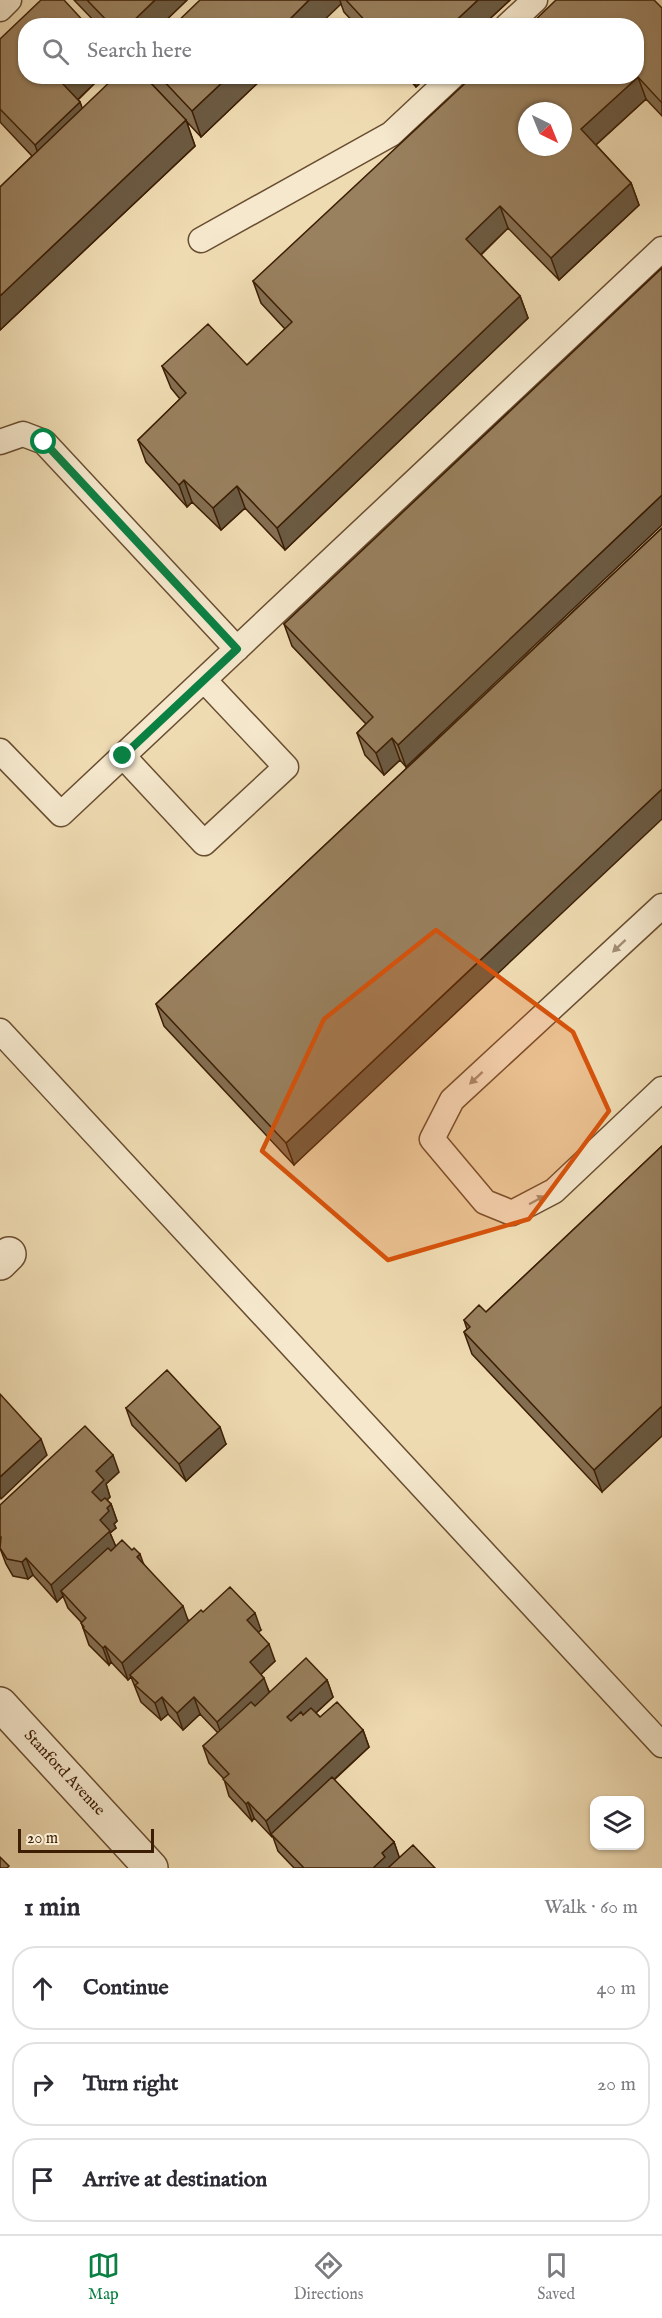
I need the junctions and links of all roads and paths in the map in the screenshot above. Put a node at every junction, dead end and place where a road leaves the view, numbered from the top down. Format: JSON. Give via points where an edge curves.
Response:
{"nodes":[{"id":1,"x":9,"y":0,"type":"edge"},
{"id":2,"x":535,"y":0,"type":"edge"},
{"id":3,"x":0,"y":9,"type":"edge"},
{"id":4,"x":516,"y":18,"type":"edge"},
{"id":5,"x":444,"y":84,"type":"edge"},
{"id":6,"x":201,"y":240,"type":"dead end"},
{"id":7,"x":662,"y":249,"type":"edge"},
{"id":8,"x":0,"y":441,"type":"edge"},
{"id":9,"x":237,"y":649,"type":"junction"},
{"id":10,"x":204,"y":680,"type":"junction"},
{"id":11,"x":0,"y":751,"type":"edge"},
{"id":12,"x":123,"y":756,"type":"junction"},
{"id":13,"x":662,"y":906,"type":"edge"},
{"id":14,"x":0,"y":1031,"type":"edge"},
{"id":15,"x":662,"y":1089,"type":"edge"},
{"id":16,"x":0,"y":1704,"type":"edge"},
{"id":17,"x":662,"y":1745,"type":"edge"},
{"id":18,"x":151,"y":1868,"type":"edge"}],
"edges":[{"from":1,"to":3,"type":"lane"},
{"from":2,"to":4,"type":"lane"},
{"from":5,"to":6,"type":"lane","via":[[391,134]]},
{"from":7,"to":9,"type":"lane"},
{"from":8,"to":9,"type":"lane","via":[[23,434],[44,442]]},
{"from":9,"to":10,"type":"lane"},
{"from":10,"to":12,"type":"lane"},
{"from":10,"to":12,"type":"lane","via":[[286,767],[204,843]]},
{"from":11,"to":12,"type":"lane","via":[[61,814]]},
{"from":13,"to":15,"type":"lane","one_way":true,"via":[[452,1100],[432,1139],[485,1202],[512,1213],[554,1191]]},
{"from":14,"to":17,"type":"lane"},
{"from":16,"to":18,"type":"street","name":"Stanford Avenue"}]}
